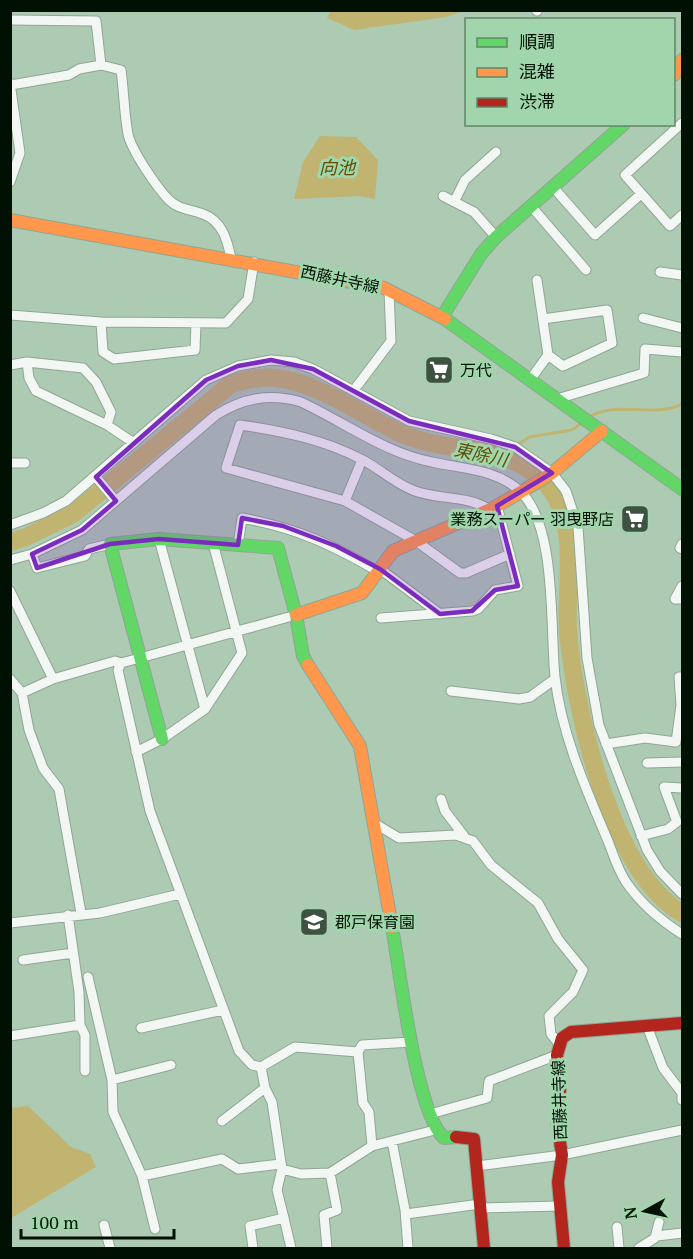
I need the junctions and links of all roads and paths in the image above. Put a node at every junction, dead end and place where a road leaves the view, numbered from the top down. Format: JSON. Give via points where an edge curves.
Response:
{"nodes":[{"id":1,"x":101,"y":10,"type":"edge"},
{"id":2,"x":10,"y":20,"type":"edge"},
{"id":3,"x":96,"y":21,"type":"junction"},
{"id":4,"x":101,"y":65,"type":"junction"},
{"id":5,"x":11,"y":84,"type":"edge"},
{"id":6,"x":682,"y":123,"type":"edge"},
{"id":7,"x":622,"y":126,"type":"edge"},
{"id":8,"x":15,"y":140,"type":"edge"},
{"id":9,"x":496,"y":152,"type":"dead end"},
{"id":10,"x":10,"y":182,"type":"edge"},
{"id":11,"x":553,"y":187,"type":"junction"},
{"id":12,"x":641,"y":194,"type":"junction"},
{"id":13,"x":443,"y":196,"type":"dead end"},
{"id":14,"x":454,"y":202,"type":"junction"},
{"id":15,"x":531,"y":206,"type":"junction"},
{"id":16,"x":682,"y":215,"type":"edge"},
{"id":17,"x":10,"y":220,"type":"edge"},
{"id":18,"x":496,"y":237,"type":"junction"},
{"id":19,"x":231,"y":258,"type":"junction"},
{"id":20,"x":254,"y":262,"type":"junction"},
{"id":21,"x":586,"y":270,"type":"dead end"},
{"id":22,"x":660,"y":272,"type":"dead end"},
{"id":23,"x":682,"y":275,"type":"edge"},
{"id":24,"x":537,"y":280,"type":"dead end"},
{"id":25,"x":389,"y":290,"type":"junction"},
{"id":26,"x":10,"y":315,"type":"edge"},
{"id":27,"x":442,"y":317,"type":"junction"},
{"id":28,"x":643,"y":318,"type":"dead end"},
{"id":29,"x":543,"y":320,"type":"junction"},
{"id":30,"x":101,"y":322,"type":"junction"},
{"id":31,"x":196,"y":322,"type":"junction"},
{"id":32,"x":682,"y":328,"type":"edge"},
{"id":33,"x":682,"y":351,"type":"edge"},
{"id":34,"x":548,"y":355,"type":"junction"},
{"id":35,"x":27,"y":362,"type":"junction"},
{"id":36,"x":10,"y":365,"type":"edge"},
{"id":37,"x":530,"y":380,"type":"junction"},
{"id":38,"x":354,"y":390,"type":"junction"},
{"id":39,"x":557,"y":399,"type":"junction"},
{"id":40,"x":107,"y":425,"type":"junction"},
{"id":41,"x":602,"y":431,"type":"junction"},
{"id":42,"x":134,"y":443,"type":"junction"},
{"id":43,"x":362,"y":460,"type":"junction"},
{"id":44,"x":10,"y":463,"type":"edge"},
{"id":45,"x":25,"y":463,"type":"dead end"},
{"id":46,"x":552,"y":473,"type":"junction"},
{"id":47,"x":97,"y":479,"type":"junction"},
{"id":48,"x":682,"y":489,"type":"edge"},
{"id":49,"x":521,"y":492,"type":"junction"},
{"id":50,"x":115,"y":499,"type":"junction"},
{"id":51,"x":345,"y":501,"type":"junction"},
{"id":52,"x":494,"y":508,"type":"junction"},
{"id":53,"x":10,"y":525,"type":"edge"},
{"id":54,"x":159,"y":539,"type":"junction"},
{"id":55,"x":416,"y":541,"type":"junction"},
{"id":56,"x":213,"y":543,"type":"junction"},
{"id":57,"x":110,"y":544,"type":"junction"},
{"id":58,"x":682,"y":544,"type":"edge"},
{"id":59,"x":238,"y":545,"type":"junction"},
{"id":60,"x":682,"y":549,"type":"edge"},
{"id":61,"x":32,"y":554,"type":"junction"},
{"id":62,"x":510,"y":554,"type":"junction"},
{"id":63,"x":10,"y":560,"type":"edge"},
{"id":64,"x":380,"y":571,"type":"junction"},
{"id":65,"x":682,"y":586,"type":"edge"},
{"id":66,"x":10,"y":591,"type":"edge"},
{"id":67,"x":682,"y":599,"type":"edge"},
{"id":68,"x":440,"y":614,"type":"junction"},
{"id":69,"x":296,"y":615,"type":"junction"},
{"id":70,"x":381,"y":618,"type":"dead end"},
{"id":71,"x":237,"y":632,"type":"junction"},
{"id":72,"x":190,"y":645,"type":"junction"},
{"id":73,"x":140,"y":658,"type":"junction"},
{"id":74,"x":121,"y":663,"type":"junction"},
{"id":75,"x":682,"y":677,"type":"edge"},
{"id":76,"x":10,"y":679,"type":"edge"},
{"id":77,"x":53,"y":679,"type":"junction"},
{"id":78,"x":555,"y":679,"type":"junction"},
{"id":79,"x":451,"y":691,"type":"dead end"},
{"id":80,"x":22,"y":693,"type":"junction"},
{"id":81,"x":205,"y":709,"type":"junction"},
{"id":82,"x":681,"y":721,"type":"edge"},
{"id":83,"x":162,"y":739,"type":"junction"},
{"id":84,"x":606,"y":744,"type":"junction"},
{"id":85,"x":136,"y":752,"type":"junction"},
{"id":86,"x":647,"y":762,"type":"dead end"},
{"id":87,"x":682,"y":762,"type":"edge"},
{"id":88,"x":682,"y":788,"type":"edge"},
{"id":89,"x":441,"y":799,"type":"dead end"},
{"id":90,"x":374,"y":823,"type":"junction"},
{"id":91,"x":464,"y":836,"type":"junction"},
{"id":92,"x":641,"y":836,"type":"junction"},
{"id":93,"x":180,"y":894,"type":"junction"},
{"id":94,"x":682,"y":894,"type":"edge"},
{"id":95,"x":81,"y":913,"type":"junction"},
{"id":96,"x":68,"y":915,"type":"junction"},
{"id":97,"x":10,"y":923,"type":"edge"},
{"id":98,"x":682,"y":934,"type":"edge"},
{"id":99,"x":73,"y":953,"type":"junction"},
{"id":100,"x":23,"y":960,"type":"dead end"},
{"id":101,"x":88,"y":976,"type":"dead end"},
{"id":102,"x":223,"y":1010,"type":"junction"},
{"id":103,"x":682,"y":1023,"type":"edge"},
{"id":104,"x":80,"y":1025,"type":"junction"},
{"id":105,"x":647,"y":1026,"type":"junction"},
{"id":106,"x":141,"y":1028,"type":"dead end"},
{"id":107,"x":10,"y":1036,"type":"edge"},
{"id":108,"x":412,"y":1042,"type":"junction"},
{"id":109,"x":558,"y":1050,"type":"junction"},
{"id":110,"x":358,"y":1052,"type":"junction"},
{"id":111,"x":171,"y":1065,"type":"dead end"},
{"id":112,"x":261,"y":1067,"type":"junction"},
{"id":113,"x":85,"y":1071,"type":"dead end"},
{"id":114,"x":112,"y":1080,"type":"junction"},
{"id":115,"x":266,"y":1088,"type":"junction"},
{"id":116,"x":682,"y":1100,"type":"edge"},
{"id":117,"x":430,"y":1114,"type":"junction"},
{"id":118,"x":222,"y":1121,"type":"dead end"},
{"id":119,"x":435,"y":1130,"type":"junction"},
{"id":120,"x":682,"y":1130,"type":"edge"},
{"id":121,"x":392,"y":1141,"type":"junction"},
{"id":122,"x":372,"y":1146,"type":"junction"},
{"id":123,"x":562,"y":1155,"type":"junction"},
{"id":124,"x":477,"y":1166,"type":"junction"},
{"id":125,"x":281,"y":1167,"type":"junction"},
{"id":126,"x":330,"y":1173,"type":"junction"},
{"id":127,"x":142,"y":1176,"type":"junction"},
{"id":128,"x":481,"y":1206,"type":"junction"},
{"id":129,"x":560,"y":1206,"type":"junction"},
{"id":130,"x":406,"y":1214,"type":"junction"},
{"id":131,"x":284,"y":1218,"type":"junction"},
{"id":132,"x":659,"y":1222,"type":"dead end"},
{"id":133,"x":104,"y":1225,"type":"dead end"},
{"id":134,"x":617,"y":1227,"type":"dead end"},
{"id":135,"x":155,"y":1229,"type":"dead end"},
{"id":136,"x":682,"y":1233,"type":"edge"},
{"id":137,"x":657,"y":1236,"type":"junction"},
{"id":138,"x":110,"y":1248,"type":"edge"},
{"id":139,"x":252,"y":1248,"type":"edge"},
{"id":140,"x":291,"y":1248,"type":"edge"},
{"id":141,"x":327,"y":1248,"type":"edge"},
{"id":142,"x":408,"y":1248,"type":"edge"},
{"id":143,"x":484,"y":1248,"type":"edge"},
{"id":144,"x":564,"y":1248,"type":"edge"},
{"id":145,"x":619,"y":1248,"type":"edge"},
{"id":146,"x":639,"y":1248,"type":"edge"}],
"edges":[{"from":1,"to":3,"type":"street"},
{"from":2,"to":3,"type":"street"},
{"from":3,"to":4,"type":"street"},
{"from":4,"to":5,"type":"street","via":[[69,75]]},
{"from":4,"to":19,"type":"street","via":[[121,70],[128,136],[159,190],[171,203],[217,223],[226,237]]},
{"from":5,"to":8,"type":"street"},
{"from":6,"to":12,"type":"street","via":[[625,175]]},
{"from":7,"to":11,"type":"street"},
{"from":8,"to":10,"type":"street","via":[[21,153]]},
{"from":9,"to":14,"type":"street","via":[[465,180]]},
{"from":11,"to":12,"type":"street","via":[[595,235]]},
{"from":11,"to":15,"type":"street"},
{"from":12,"to":16,"type":"street","via":[[670,226]]},
{"from":13,"to":14,"type":"street"},
{"from":14,"to":18,"type":"street","via":[[474,212]]},
{"from":15,"to":18,"type":"street"},
{"from":15,"to":21,"type":"street"},
{"from":17,"to":19,"type":"street","name":"西藤井寺線"},
{"from":18,"to":27,"type":"street"},
{"from":19,"to":20,"type":"street","name":"西藤井寺線"},
{"from":20,"to":25,"type":"street","name":"西藤井寺線"},
{"from":20,"to":31,"type":"street","via":[[248,299],[226,323]]},
{"from":22,"to":23,"type":"street"},
{"from":24,"to":29,"type":"street"},
{"from":25,"to":27,"type":"street","name":"西藤井寺線"},
{"from":25,"to":38,"type":"street","via":[[391,341]]},
{"from":26,"to":30,"type":"street"},
{"from":27,"to":37,"type":"street","name":"西藤井寺線"},
{"from":28,"to":32,"type":"street"},
{"from":29,"to":34,"type":"street"},
{"from":29,"to":34,"type":"street","via":[[607,310],[612,343],[563,366]]},
{"from":30,"to":31,"type":"street"},
{"from":30,"to":31,"type":"street","via":[[103,352],[114,359],[195,350]]},
{"from":33,"to":39,"type":"street","via":[[645,349],[644,373]]},
{"from":34,"to":37,"type":"street"},
{"from":35,"to":36,"type":"street"},
{"from":35,"to":40,"type":"street","via":[[36,391]]},
{"from":35,"to":40,"type":"street","via":[[83,368],[96,382],[111,412]]},
{"from":37,"to":39,"type":"street","name":"西藤井寺線"},
{"from":38,"to":42,"type":"street","via":[[294,362],[271,360],[238,366],[206,380]]},
{"from":38,"to":46,"type":"street","via":[[409,421],[514,447]]},
{"from":39,"to":41,"type":"street","name":"西藤井寺線"},
{"from":40,"to":42,"type":"street"},
{"from":41,"to":46,"type":"street"},
{"from":41,"to":48,"type":"street","name":"西藤井寺線"},
{"from":42,"to":47,"type":"street"},
{"from":43,"to":51,"type":"street"},
{"from":43,"to":51,"type":"street","via":[[321,442],[240,425],[225,468]]},
{"from":43,"to":52,"type":"street","via":[[414,491]]},
{"from":44,"to":45,"type":"street"},
{"from":46,"to":49,"type":"street"},
{"from":46,"to":84,"type":"street","via":[[566,490],[578,528],[589,669]]},
{"from":47,"to":50,"type":"street"},
{"from":47,"to":53,"type":"street","via":[[66,501]]},
{"from":49,"to":50,"type":"street","via":[[491,474],[403,454],[301,402],[268,397],[233,404],[216,415]]},
{"from":49,"to":52,"type":"street"},
{"from":49,"to":78,"type":"street","via":[[533,508],[542,532],[550,584]]},
{"from":50,"to":61,"type":"street","via":[[82,530]]},
{"from":51,"to":55,"type":"street"},
{"from":52,"to":55,"type":"street"},
{"from":52,"to":62,"type":"street"},
{"from":54,"to":56,"type":"street"},
{"from":54,"to":57,"type":"street"},
{"from":54,"to":72,"type":"street"},
{"from":55,"to":62,"type":"street","via":[[460,573]]},
{"from":55,"to":64,"type":"street","via":[[393,551]]},
{"from":56,"to":59,"type":"street"},
{"from":56,"to":71,"type":"street"},
{"from":57,"to":61,"type":"street","via":[[89,549],[85,556],[37,568]]},
{"from":57,"to":73,"type":"street"},
{"from":58,"to":60,"type":"street"},
{"from":59,"to":64,"type":"street","via":[[242,518],[283,526],[336,546]]},
{"from":59,"to":69,"type":"street","via":[[278,548]]},
{"from":61,"to":63,"type":"street"},
{"from":62,"to":68,"type":"street","via":[[518,586],[495,590],[478,609]]},
{"from":64,"to":68,"type":"street"},
{"from":64,"to":69,"type":"street","via":[[362,593]]},
{"from":65,"to":67,"type":"street","via":[[675,599]]},
{"from":66,"to":77,"type":"street"},
{"from":68,"to":70,"type":"street"},
{"from":69,"to":71,"type":"street"},
{"from":69,"to":90,"type":"street","via":[[303,656],[360,746]]},
{"from":71,"to":72,"type":"street"},
{"from":71,"to":81,"type":"street","via":[[242,654]]},
{"from":72,"to":73,"type":"street"},
{"from":72,"to":81,"type":"street"},
{"from":73,"to":74,"type":"street"},
{"from":73,"to":83,"type":"street"},
{"from":74,"to":77,"type":"street","via":[[115,661]]},
{"from":74,"to":85,"type":"street","via":[[118,670]]},
{"from":75,"to":82,"type":"street"},
{"from":76,"to":80,"type":"street"},
{"from":77,"to":80,"type":"street"},
{"from":78,"to":79,"type":"street","via":[[530,697],[519,699]]},
{"from":78,"to":98,"type":"street","via":[[566,728],[624,879],[642,903]]},
{"from":80,"to":95,"type":"street","via":[[28,730],[43,768],[59,789]]},
{"from":81,"to":83,"type":"street"},
{"from":82,"to":84,"type":"street","via":[[676,742],[645,738]]},
{"from":83,"to":85,"type":"street"},
{"from":84,"to":92,"type":"street"},
{"from":85,"to":93,"type":"street","via":[[150,811]]},
{"from":86,"to":87,"type":"street"},
{"from":88,"to":92,"type":"street","via":[[664,787],[677,822],[668,830]]},
{"from":89,"to":91,"type":"street"},
{"from":90,"to":91,"type":"street","via":[[399,838]]},
{"from":90,"to":108,"type":"street"},
{"from":91,"to":109,"type":"street","via":[[473,841],[491,865],[538,903],[558,939],[583,970],[573,992],[549,1016]]},
{"from":92,"to":94,"type":"street","via":[[660,871]]},
{"from":93,"to":95,"type":"street","via":[[100,913]]},
{"from":93,"to":102,"type":"street"},
{"from":95,"to":96,"type":"street"},
{"from":96,"to":97,"type":"street"},
{"from":96,"to":99,"type":"street"},
{"from":99,"to":100,"type":"street"},
{"from":99,"to":104,"type":"street"},
{"from":101,"to":114,"type":"street"},
{"from":102,"to":106,"type":"street"},
{"from":102,"to":112,"type":"street","via":[[239,1051],[252,1065]]},
{"from":103,"to":105,"type":"street","name":"西藤井寺線"},
{"from":104,"to":107,"type":"street"},
{"from":104,"to":113,"type":"street","via":[[85,1035]]},
{"from":105,"to":109,"type":"street","name":"西藤井寺線","via":[[571,1032],[565,1034]]},
{"from":105,"to":116,"type":"street","via":[[663,1068],[682,1093]]},
{"from":108,"to":110,"type":"street","via":[[362,1045]]},
{"from":108,"to":117,"type":"street","via":[[422,1096]]},
{"from":109,"to":117,"type":"street","via":[[489,1081],[487,1098]]},
{"from":109,"to":123,"type":"street","name":"西藤井寺線"},
{"from":110,"to":112,"type":"street","via":[[296,1047]]},
{"from":110,"to":122,"type":"street"},
{"from":111,"to":114,"type":"street"},
{"from":112,"to":115,"type":"street"},
{"from":114,"to":127,"type":"street","via":[[114,1112]]},
{"from":115,"to":118,"type":"street"},
{"from":115,"to":125,"type":"street","via":[[272,1102]]},
{"from":117,"to":119,"type":"street"},
{"from":119,"to":121,"type":"street"},
{"from":119,"to":124,"type":"street","via":[[444,1138],[474,1139]]},
{"from":120,"to":123,"type":"street"},
{"from":121,"to":122,"type":"street"},
{"from":121,"to":130,"type":"street"},
{"from":122,"to":126,"type":"street"},
{"from":123,"to":124,"type":"street"},
{"from":123,"to":129,"type":"street","name":"西藤井寺線"},
{"from":124,"to":128,"type":"street"},
{"from":125,"to":126,"type":"street","via":[[301,1174]]},
{"from":125,"to":127,"type":"street","via":[[238,1169],[222,1159]]},
{"from":125,"to":131,"type":"street","via":[[277,1191]]},
{"from":126,"to":141,"type":"street","via":[[337,1210],[324,1215]]},
{"from":127,"to":135,"type":"street"},
{"from":128,"to":129,"type":"street"},
{"from":128,"to":130,"type":"street"},
{"from":128,"to":143,"type":"street"},
{"from":129,"to":144,"type":"street","name":"西藤井寺線"},
{"from":130,"to":142,"type":"street"},
{"from":131,"to":139,"type":"street","via":[[250,1227]]},
{"from":131,"to":140,"type":"street"},
{"from":132,"to":137,"type":"street"},
{"from":133,"to":138,"type":"street"},
{"from":134,"to":145,"type":"street"},
{"from":136,"to":137,"type":"street"},
{"from":137,"to":146,"type":"street"}]}
